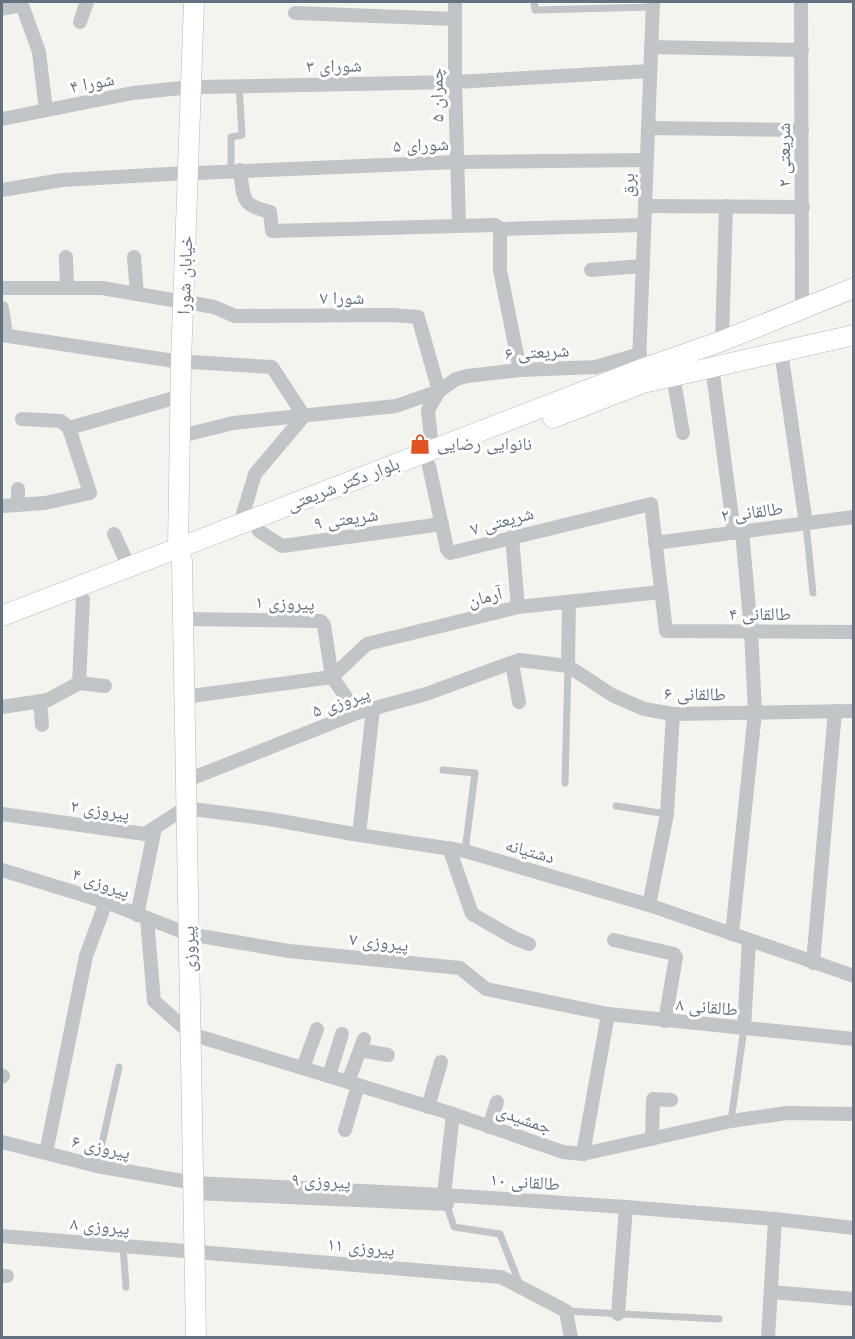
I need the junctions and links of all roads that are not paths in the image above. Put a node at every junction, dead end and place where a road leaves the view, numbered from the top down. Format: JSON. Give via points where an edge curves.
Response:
{"nodes":[{"id":1,"x":87,"y":2,"type":"edge"},
{"id":2,"x":194,"y":2,"type":"edge"},
{"id":3,"x":204,"y":2,"type":"edge"},
{"id":4,"x":393,"y":2,"type":"edge"},
{"id":5,"x":455,"y":2,"type":"edge"},
{"id":6,"x":534,"y":2,"type":"edge"},
{"id":7,"x":801,"y":2,"type":"edge"},
{"id":8,"x":21,"y":3,"type":"edge"},
{"id":9,"x":653,"y":4,"type":"edge"},
{"id":10,"x":2,"y":9,"type":"edge"},
{"id":11,"x":295,"y":13,"type":"dead end"},
{"id":12,"x":392,"y":16,"type":"junction"},
{"id":13,"x":455,"y":19,"type":"junction"},
{"id":14,"x":80,"y":22,"type":"dead end"},
{"id":15,"x":651,"y":47,"type":"junction"},
{"id":16,"x":802,"y":50,"type":"junction"},
{"id":17,"x":650,"y":71,"type":"junction"},
{"id":18,"x":461,"y":81,"type":"junction"},
{"id":19,"x":239,"y":86,"type":"junction"},
{"id":20,"x":196,"y":87,"type":"junction"},
{"id":21,"x":46,"y":110,"type":"junction"},
{"id":22,"x":2,"y":119,"type":"edge"},
{"id":23,"x":648,"y":128,"type":"junction"},
{"id":24,"x":802,"y":130,"type":"junction"},
{"id":25,"x":647,"y":160,"type":"junction"},
{"id":26,"x":456,"y":162,"type":"junction"},
{"id":27,"x":236,"y":171,"type":"junction"},
{"id":28,"x":192,"y":173,"type":"junction"},
{"id":29,"x":2,"y":190,"type":"edge"},
{"id":30,"x":645,"y":206,"type":"junction"},
{"id":31,"x":726,"y":206,"type":"junction"},
{"id":32,"x":803,"y":207,"type":"junction"},
{"id":33,"x":459,"y":225,"type":"junction"},
{"id":34,"x":644,"y":225,"type":"junction"},
{"id":35,"x":500,"y":228,"type":"junction"},
{"id":36,"x":66,"y":257,"type":"dead end"},
{"id":37,"x":134,"y":257,"type":"dead end"},
{"id":38,"x":643,"y":266,"type":"junction"},
{"id":39,"x":591,"y":270,"type":"dead end"},
{"id":40,"x":2,"y":288,"type":"edge"},
{"id":41,"x":67,"y":288,"type":"junction"},
{"id":42,"x":854,"y":288,"type":"edge"},
{"id":43,"x":137,"y":294,"type":"junction"},
{"id":44,"x":188,"y":302,"type":"junction"},
{"id":45,"x":2,"y":308,"type":"edge"},
{"id":46,"x":802,"y":309,"type":"junction"},
{"id":47,"x":768,"y":323,"type":"junction"},
{"id":48,"x":4,"y":334,"type":"edge"},
{"id":49,"x":854,"y":335,"type":"edge"},
{"id":50,"x":722,"y":341,"type":"junction"},
{"id":51,"x":781,"y":351,"type":"junction"},
{"id":52,"x":186,"y":362,"type":"junction"},
{"id":53,"x":639,"y":362,"type":"junction"},
{"id":54,"x":712,"y":366,"type":"junction"},
{"id":55,"x":520,"y":370,"type":"junction"},
{"id":56,"x":599,"y":376,"type":"junction"},
{"id":57,"x":673,"y":376,"type":"junction"},
{"id":58,"x":439,"y":391,"type":"junction"},
{"id":59,"x":181,"y":396,"type":"junction"},
{"id":60,"x":304,"y":416,"type":"junction"},
{"id":61,"x":22,"y":419,"type":"dead end"},
{"id":62,"x":69,"y":428,"type":"junction"},
{"id":63,"x":682,"y":433,"type":"dead end"},
{"id":64,"x":189,"y":435,"type":"junction"},
{"id":65,"x":431,"y":458,"type":"junction"},
{"id":66,"x":18,"y":489,"type":"dead end"},
{"id":67,"x":18,"y":505,"type":"junction"},
{"id":68,"x":2,"y":507,"type":"edge"},
{"id":69,"x":296,"y":509,"type":"junction"},
{"id":70,"x":854,"y":517,"type":"edge"},
{"id":71,"x":240,"y":524,"type":"junction"},
{"id":72,"x":442,"y":524,"type":"junction"},
{"id":73,"x":806,"y":524,"type":"junction"},
{"id":74,"x":259,"y":531,"type":"junction"},
{"id":75,"x":738,"y":532,"type":"junction"},
{"id":76,"x":114,"y":534,"type":"dead end"},
{"id":77,"x":512,"y":537,"type":"junction"},
{"id":78,"x":655,"y":543,"type":"junction"},
{"id":79,"x":182,"y":551,"type":"junction"},
{"id":80,"x":129,"y":567,"type":"junction"},
{"id":81,"x":661,"y":591,"type":"junction"},
{"id":82,"x":813,"y":594,"type":"dead end"},
{"id":83,"x":83,"y":599,"type":"junction"},
{"id":84,"x":569,"y":602,"type":"junction"},
{"id":85,"x":518,"y":608,"type":"junction"},
{"id":86,"x":2,"y":616,"type":"edge"},
{"id":87,"x":183,"y":619,"type":"junction"},
{"id":88,"x":2,"y":630,"type":"edge"},
{"id":89,"x":751,"y":632,"type":"junction"},
{"id":90,"x":854,"y":632,"type":"edge"},
{"id":91,"x":512,"y":663,"type":"junction"},
{"id":92,"x":568,"y":666,"type":"junction"},
{"id":93,"x":332,"y":677,"type":"junction"},
{"id":94,"x":79,"y":683,"type":"junction"},
{"id":95,"x":105,"y":686,"type":"dead end"},
{"id":96,"x":184,"y":697,"type":"junction"},
{"id":97,"x":40,"y":701,"type":"junction"},
{"id":98,"x":519,"y":702,"type":"dead end"},
{"id":99,"x":2,"y":707,"type":"edge"},
{"id":100,"x":373,"y":709,"type":"junction"},
{"id":101,"x":835,"y":711,"type":"junction"},
{"id":102,"x":854,"y":711,"type":"edge"},
{"id":103,"x":755,"y":712,"type":"junction"},
{"id":104,"x":357,"y":713,"type":"junction"},
{"id":105,"x":673,"y":714,"type":"junction"},
{"id":106,"x":42,"y":725,"type":"dead end"},
{"id":107,"x":443,"y":770,"type":"dead end"},
{"id":108,"x":185,"y":781,"type":"junction"},
{"id":109,"x":565,"y":783,"type":"dead end"},
{"id":110,"x":616,"y":806,"type":"dead end"},
{"id":111,"x":185,"y":808,"type":"junction"},
{"id":112,"x":2,"y":814,"type":"edge"},
{"id":113,"x":668,"y":814,"type":"junction"},
{"id":114,"x":155,"y":828,"type":"junction"},
{"id":115,"x":359,"y":835,"type":"junction"},
{"id":116,"x":448,"y":848,"type":"junction"},
{"id":117,"x":465,"y":851,"type":"junction"},
{"id":118,"x":2,"y":870,"type":"edge"},
{"id":119,"x":106,"y":902,"type":"junction"},
{"id":120,"x":649,"y":905,"type":"junction"},
{"id":121,"x":142,"y":917,"type":"junction"},
{"id":122,"x":188,"y":934,"type":"junction"},
{"id":123,"x":732,"y":934,"type":"junction"},
{"id":124,"x":614,"y":940,"type":"dead end"},
{"id":125,"x":749,"y":940,"type":"junction"},
{"id":126,"x":529,"y":944,"type":"dead end"},
{"id":127,"x":813,"y":963,"type":"junction"},
{"id":128,"x":854,"y":975,"type":"edge"},
{"id":129,"x":559,"y":1004,"type":"joint"},
{"id":130,"x":608,"y":1014,"type":"junction"},
{"id":131,"x":665,"y":1021,"type":"junction"},
{"id":132,"x":744,"y":1028,"type":"junction"},
{"id":133,"x":317,"y":1029,"type":"dead end"},
{"id":134,"x":191,"y":1034,"type":"junction"},
{"id":135,"x":342,"y":1034,"type":"dead end"},
{"id":136,"x":854,"y":1039,"type":"edge"},
{"id":137,"x":388,"y":1055,"type":"dead end"},
{"id":138,"x":441,"y":1062,"type":"dead end"},
{"id":139,"x":119,"y":1067,"type":"dead end"},
{"id":140,"x":303,"y":1068,"type":"junction"},
{"id":141,"x":329,"y":1076,"type":"junction"},
{"id":142,"x":353,"y":1084,"type":"junction"},
{"id":143,"x":670,"y":1100,"type":"dead end"},
{"id":144,"x":497,"y":1102,"type":"dead end"},
{"id":145,"x":428,"y":1107,"type":"junction"},
{"id":146,"x":854,"y":1113,"type":"edge"},
{"id":147,"x":453,"y":1114,"type":"junction"},
{"id":148,"x":731,"y":1121,"type":"junction"},
{"id":149,"x":489,"y":1127,"type":"junction"},
{"id":150,"x":345,"y":1130,"type":"dead end"},
{"id":151,"x":652,"y":1139,"type":"junction"},
{"id":152,"x":2,"y":1142,"type":"edge"},
{"id":153,"x":46,"y":1153,"type":"junction"},
{"id":154,"x":583,"y":1154,"type":"junction"},
{"id":155,"x":97,"y":1166,"type":"junction"},
{"id":156,"x":194,"y":1188,"type":"junction"},
{"id":157,"x":445,"y":1200,"type":"junction"},
{"id":158,"x":627,"y":1207,"type":"junction"},
{"id":159,"x":775,"y":1219,"type":"junction"},
{"id":160,"x":854,"y":1228,"type":"edge"},
{"id":161,"x":2,"y":1236,"type":"edge"},
{"id":162,"x":123,"y":1246,"type":"junction"},
{"id":163,"x":196,"y":1252,"type":"junction"},
{"id":164,"x":126,"y":1287,"type":"dead end"},
{"id":165,"x":521,"y":1287,"type":"junction"},
{"id":166,"x":771,"y":1292,"type":"junction"},
{"id":167,"x":854,"y":1299,"type":"edge"},
{"id":168,"x":566,"y":1311,"type":"junction"},
{"id":169,"x":618,"y":1314,"type":"junction"},
{"id":170,"x":719,"y":1318,"type":"dead end"},
{"id":171,"x":196,"y":1338,"type":"edge"},
{"id":172,"x":571,"y":1338,"type":"edge"},
{"id":173,"x":768,"y":1338,"type":"edge"}],
"edges":[{"from":1,"to":14,"type":"street"},
{"from":2,"to":20,"type":"street","name":"خیابان شورا"},
{"from":3,"to":20,"type":"street","name":"خیابان شورا"},
{"from":4,"to":12,"type":"street"},
{"from":5,"to":13,"type":"street","name":"چمران ۵"},
{"from":6,"to":9,"type":"lane","via":[[535,10]]},
{"from":7,"to":16,"type":"street","name":"شریعتی ۲"},
{"from":8,"to":10,"type":"street"},
{"from":8,"to":21,"type":"street","via":[[39,52]]},
{"from":9,"to":15,"type":"street","name":"برق"},
{"from":11,"to":12,"type":"street"},
{"from":12,"to":13,"type":"street"},
{"from":13,"to":18,"type":"street","name":"چمران ۵"},
{"from":15,"to":16,"type":"street"},
{"from":15,"to":17,"type":"street","name":"برق"},
{"from":16,"to":24,"type":"street","name":"شریعتی ۲"},
{"from":17,"to":18,"type":"street","name":"شورای ۳"},
{"from":17,"to":23,"type":"street","name":"برق"},
{"from":18,"to":19,"type":"street","name":"شورای ۳"},
{"from":18,"to":26,"type":"street","name":"چمران ۵"},
{"from":19,"to":20,"type":"street","name":"شورای ۳"},
{"from":19,"to":27,"type":"lane","via":[[242,135],[231,137]]},
{"from":20,"to":21,"type":"street","name":"شورا ۴","via":[[133,93]]},
{"from":20,"to":28,"type":"street","name":"خیابان شورا"},
{"from":21,"to":22,"type":"street","name":"شورا ۴"},
{"from":23,"to":24,"type":"street"},
{"from":23,"to":25,"type":"street","name":"برق"},
{"from":24,"to":32,"type":"street","name":"شریعتی ۲"},
{"from":25,"to":26,"type":"street","name":"شورای ۵"},
{"from":25,"to":30,"type":"street","name":"برق"},
{"from":26,"to":27,"type":"street","name":"شورای ۵"},
{"from":26,"to":33,"type":"street","name":"چمران ۵"},
{"from":27,"to":28,"type":"street","name":"شورای ۵"},
{"from":27,"to":33,"type":"street","via":[[245,200],[252,208],[270,212],[272,231]]},
{"from":28,"to":29,"type":"street","name":"شورای ۵","via":[[62,180]]},
{"from":28,"to":44,"type":"street","name":"خیابان شورا"},
{"from":30,"to":31,"type":"street"},
{"from":30,"to":34,"type":"street","name":"برق"},
{"from":31,"to":32,"type":"street"},
{"from":31,"to":50,"type":"street"},
{"from":32,"to":46,"type":"street","name":"شریعتی ۲"},
{"from":33,"to":35,"type":"street"},
{"from":34,"to":35,"type":"street"},
{"from":34,"to":38,"type":"street","name":"برق"},
{"from":35,"to":55,"type":"street","via":[[500,270]]},
{"from":36,"to":41,"type":"street"},
{"from":37,"to":43,"type":"street"},
{"from":38,"to":39,"type":"street"},
{"from":38,"to":53,"type":"street","name":"برق"},
{"from":40,"to":41,"type":"street"},
{"from":41,"to":43,"type":"street"},
{"from":42,"to":46,"type":"street","name":"بلوار دکتر شریعتی"},
{"from":43,"to":44,"type":"street"},
{"from":44,"to":52,"type":"street","name":"خیابان شورا"},
{"from":44,"to":58,"type":"street","name":"شورا ۷","via":[[235,316],[418,317]]},
{"from":45,"to":48,"type":"street"},
{"from":46,"to":47,"type":"street","name":"بلوار دکتر شریعتی"},
{"from":47,"to":50,"type":"street","name":"بلوار دکتر شریعتی"},
{"from":47,"to":51,"type":"street"},
{"from":48,"to":52,"type":"street"},
{"from":49,"to":51,"type":"street","name":"بلوار دکتر شریعتی"},
{"from":50,"to":53,"type":"street","name":"بلوار دکتر شریعتی"},
{"from":51,"to":54,"type":"street","name":"بلوار دکتر شریعتی"},
{"from":51,"to":73,"type":"street"},
{"from":52,"to":59,"type":"street","name":"خیابان شورا"},
{"from":52,"to":60,"type":"street","via":[[272,367]]},
{"from":52,"to":64,"type":"street","name":"خیابان شورا"},
{"from":53,"to":56,"type":"street","name":"بلوار دکتر شریعتی"},
{"from":54,"to":57,"type":"street","name":"بلوار دکتر شریعتی"},
{"from":54,"to":75,"type":"street"},
{"from":55,"to":56,"type":"street","name":"شریعتی ۶"},
{"from":55,"to":58,"type":"street","name":"شریعتی ۶","via":[[467,376]]},
{"from":56,"to":65,"type":"street","name":"بلوار دکتر شریعتی"},
{"from":57,"to":63,"type":"street"},
{"from":57,"to":65,"type":"street","name":"بلوار دکتر شریعتی"},
{"from":58,"to":60,"type":"street","name":"شریعتی ۶","via":[[396,406]]},
{"from":58,"to":65,"type":"street","name":"شریعتی ۷","via":[[428,410]]},
{"from":59,"to":62,"type":"street"},
{"from":59,"to":79,"type":"street","name":"خیابان شورا"},
{"from":60,"to":64,"type":"street","name":"شریعتی ۶","via":[[233,423]]},
{"from":60,"to":71,"type":"street","via":[[255,474]]},
{"from":61,"to":62,"type":"street","via":[[61,421]]},
{"from":62,"to":67,"type":"street","via":[[90,493]]},
{"from":64,"to":79,"type":"street","name":"خیابان شورا"},
{"from":65,"to":69,"type":"street","name":"بلوار دکتر شریعتی"},
{"from":65,"to":72,"type":"street","name":"شریعتی ۷"},
{"from":66,"to":67,"type":"street"},
{"from":67,"to":68,"type":"street"},
{"from":69,"to":71,"type":"street","name":"بلوار دکتر شریعتی"},
{"from":69,"to":74,"type":"street","name":"بلوار دکتر شریعتی"},
{"from":70,"to":73,"type":"street","name":"طالقانی ۲"},
{"from":71,"to":79,"type":"street","name":"بلوار دکتر شریعتی"},
{"from":72,"to":74,"type":"street","name":"شریعتی ۹","via":[[282,546]]},
{"from":72,"to":77,"type":"street","name":"شریعتی ۷","via":[[450,553]]},
{"from":73,"to":75,"type":"street","name":"طالقانی ۲"},
{"from":73,"to":82,"type":"lane"},
{"from":74,"to":79,"type":"street","name":"بلوار دکتر شریعتی"},
{"from":75,"to":78,"type":"street","name":"طالقانی ۲"},
{"from":75,"to":89,"type":"street"},
{"from":76,"to":80,"type":"street"},
{"from":77,"to":78,"type":"street","name":"شریعتی ۷","via":[[651,504]]},
{"from":77,"to":85,"type":"street"},
{"from":78,"to":81,"type":"street"},
{"from":79,"to":80,"type":"street","name":"بلوار دکتر شریعتی"},
{"from":79,"to":83,"type":"street","name":"بلوار دکتر شریعتی"},
{"from":79,"to":87,"type":"street","name":"پیروزی"},
{"from":80,"to":86,"type":"street","name":"بلوار دکتر شریعتی"},
{"from":81,"to":84,"type":"street","name":"آرمان"},
{"from":81,"to":89,"type":"street","name":"طالقانی ۴","via":[[666,632]]},
{"from":83,"to":88,"type":"street","name":"بلوار دکتر شریعتی"},
{"from":83,"to":94,"type":"street"},
{"from":84,"to":85,"type":"street","name":"آرمان"},
{"from":84,"to":92,"type":"street"},
{"from":85,"to":93,"type":"street","name":"آرمان","via":[[367,644]]},
{"from":87,"to":93,"type":"street","name":"پیروزی ۱","via":[[321,621]]},
{"from":87,"to":96,"type":"street","name":"پیروزی"},
{"from":89,"to":90,"type":"street","name":"طالقانی ۴"},
{"from":89,"to":103,"type":"street"},
{"from":91,"to":92,"type":"street","name":"طالقانی ۶","via":[[519,660]]},
{"from":91,"to":98,"type":"street"},
{"from":91,"to":100,"type":"street","name":"پیروزی ۵"},
{"from":92,"to":105,"type":"street","name":"طالقانی ۶","via":[[612,695],[644,709]]},
{"from":92,"to":109,"type":"lane"},
{"from":93,"to":96,"type":"street"},
{"from":93,"to":104,"type":"street","name":"پیروزی ۱"},
{"from":94,"to":95,"type":"street"},
{"from":94,"to":97,"type":"street"},
{"from":96,"to":108,"type":"street","name":"پیروزی"},
{"from":97,"to":99,"type":"street"},
{"from":97,"to":106,"type":"street"},
{"from":100,"to":104,"type":"street","name":"پیروزی ۵"},
{"from":100,"to":115,"type":"street"},
{"from":101,"to":102,"type":"street","name":"طالقانی ۶"},
{"from":101,"to":103,"type":"street","name":"طالقانی ۶"},
{"from":101,"to":127,"type":"street"},
{"from":103,"to":105,"type":"street","name":"طالقانی ۶"},
{"from":103,"to":123,"type":"street"},
{"from":104,"to":108,"type":"street","name":"پیروزی ۵"},
{"from":105,"to":113,"type":"street"},
{"from":107,"to":117,"type":"lane","via":[[475,773]]},
{"from":108,"to":111,"type":"street","name":"پیروزی"},
{"from":110,"to":113,"type":"lane"},
{"from":111,"to":114,"type":"street","name":"پیروزی ۲"},
{"from":111,"to":115,"type":"street","name":"دشتیانه"},
{"from":111,"to":122,"type":"street","name":"پیروزی"},
{"from":112,"to":114,"type":"street","name":"پیروزی ۲","via":[[145,834]]},
{"from":113,"to":120,"type":"street"},
{"from":114,"to":121,"type":"street"},
{"from":115,"to":116,"type":"street","name":"دشتیانه"},
{"from":116,"to":117,"type":"street","name":"دشتیانه"},
{"from":116,"to":126,"type":"street","via":[[472,914]]},
{"from":117,"to":120,"type":"street","name":"دشتیانه"},
{"from":118,"to":119,"type":"street","name":"پیروزی ۴"},
{"from":119,"to":121,"type":"street","name":"پیروزی ۴"},
{"from":119,"to":153,"type":"street","via":[[86,956]]},
{"from":120,"to":123,"type":"street","name":"دشتیانه"},
{"from":121,"to":122,"type":"street","name":"پیروزی ۴"},
{"from":121,"to":134,"type":"street","via":[[154,1001]]},
{"from":122,"to":129,"type":"street","name":"پیروزی ۷","via":[[289,951],[460,968],[486,989]]},
{"from":122,"to":134,"type":"street","name":"پیروزی"},
{"from":123,"to":125,"type":"street","name":"دشتیانه"},
{"from":124,"to":131,"type":"street","via":[[676,957]]},
{"from":125,"to":127,"type":"street","name":"دشتیانه"},
{"from":125,"to":132,"type":"street"},
{"from":127,"to":128,"type":"street","name":"دشتیانه"},
{"from":129,"to":130,"type":"street","name":"طالقانی ۸"},
{"from":130,"to":131,"type":"street","name":"طالقانی ۸"},
{"from":130,"to":154,"type":"street"},
{"from":131,"to":132,"type":"street","name":"طالقانی ۸"},
{"from":132,"to":136,"type":"street","name":"طالقانی ۸"},
{"from":132,"to":148,"type":"lane"},
{"from":133,"to":140,"type":"street"},
{"from":134,"to":140,"type":"street","name":"جمشیدی"},
{"from":134,"to":156,"type":"street","name":"پیروزی"},
{"from":135,"to":141,"type":"street"},
{"from":137,"to":142,"type":"street","via":[[362,1045]]},
{"from":138,"to":145,"type":"street"},
{"from":139,"to":155,"type":"lane"},
{"from":140,"to":141,"type":"street","name":"جمشیدی"},
{"from":141,"to":142,"type":"street","name":"جمشیدی"},
{"from":142,"to":145,"type":"street","name":"جمشیدی"},
{"from":142,"to":150,"type":"street"},
{"from":143,"to":151,"type":"street","via":[[653,1099]]},
{"from":144,"to":149,"type":"street"},
{"from":145,"to":147,"type":"street","name":"جمشیدی"},
{"from":146,"to":148,"type":"street","name":"جمشیدی","via":[[787,1113]]},
{"from":147,"to":149,"type":"street","name":"جمشیدی"},
{"from":147,"to":157,"type":"street"},
{"from":148,"to":151,"type":"street","name":"جمشیدی"},
{"from":149,"to":154,"type":"street","name":"جمشیدی","via":[[563,1152]]},
{"from":151,"to":154,"type":"street","name":"جمشیدی"},
{"from":152,"to":153,"type":"street","name":"پیروزی ۶"},
{"from":153,"to":155,"type":"street","name":"پیروزی ۶"},
{"from":155,"to":156,"type":"street","name":"پیروزی ۶"},
{"from":156,"to":157,"type":"street","name":"طالقانی ۱۰"},
{"from":156,"to":163,"type":"street","name":"پیروزی"},
{"from":157,"to":158,"type":"street","name":"طالقانی ۱۰"},
{"from":157,"to":165,"type":"lane","via":[[454,1227],[500,1234]]},
{"from":158,"to":159,"type":"street","name":"طالقانی ۱۰"},
{"from":158,"to":169,"type":"street"},
{"from":159,"to":160,"type":"street","name":"طالقانی ۱۰"},
{"from":159,"to":166,"type":"street"},
{"from":161,"to":162,"type":"street","name":"پیروزی ۸"},
{"from":162,"to":163,"type":"street","name":"پیروزی ۸"},
{"from":162,"to":164,"type":"lane"},
{"from":163,"to":165,"type":"street","name":"پیروزی ۱۱","via":[[501,1276]]},
{"from":163,"to":171,"type":"street","name":"پیروزی"},
{"from":165,"to":168,"type":"street","name":"پیروزی ۱۱"},
{"from":166,"to":167,"type":"street"},
{"from":166,"to":173,"type":"street"},
{"from":168,"to":169,"type":"lane"},
{"from":168,"to":172,"type":"street"},
{"from":169,"to":170,"type":"lane"}]}
